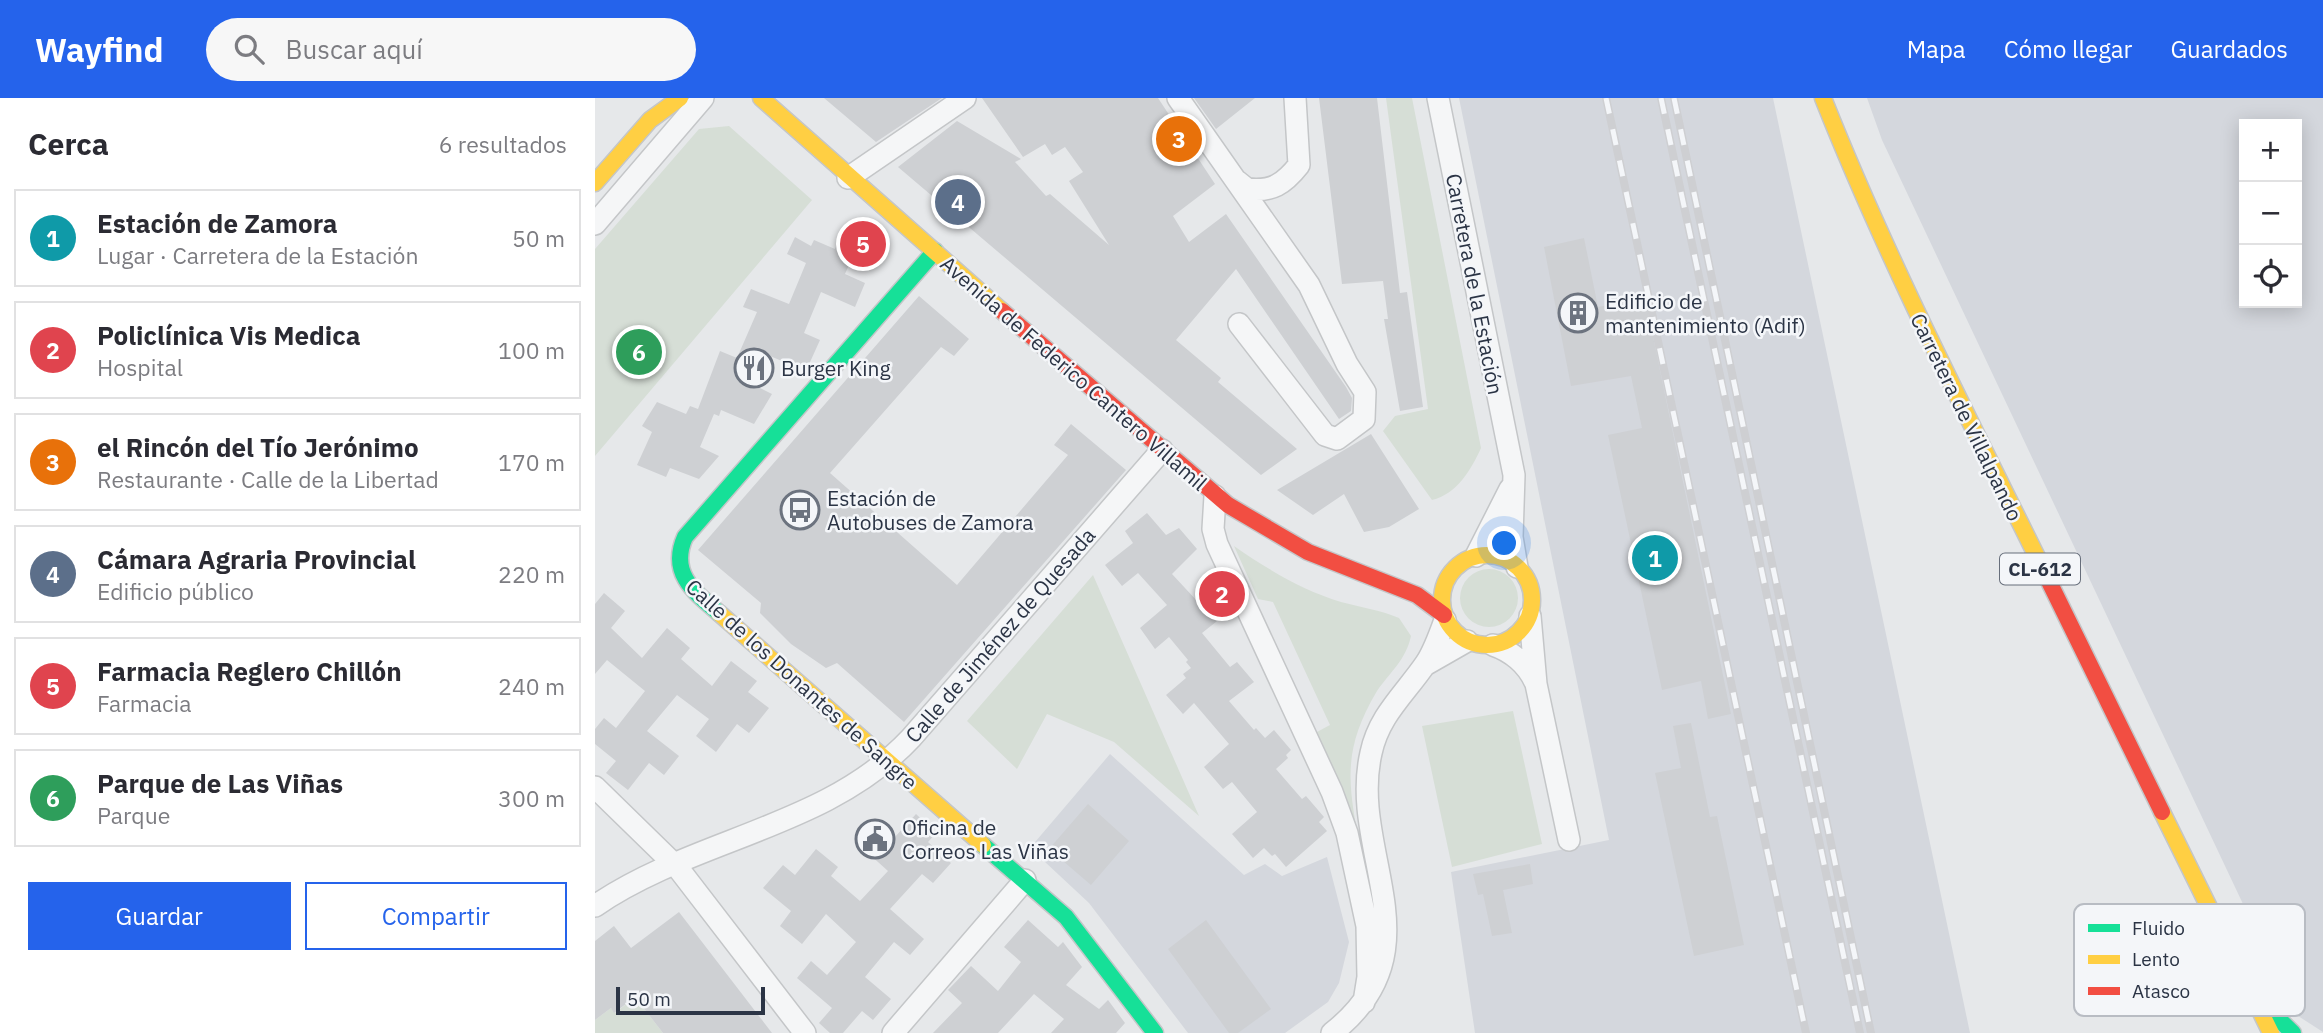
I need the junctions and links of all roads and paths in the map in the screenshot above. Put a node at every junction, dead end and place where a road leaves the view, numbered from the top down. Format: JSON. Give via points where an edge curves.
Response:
{"nodes":[{"id":1,"x":680,"y":98,"type":"edge"},
{"id":2,"x":687,"y":98,"type":"edge"},
{"id":3,"x":697,"y":98,"type":"edge"},
{"id":4,"x":703,"y":98,"type":"edge"},
{"id":5,"x":746,"y":98,"type":"edge"},
{"id":6,"x":965,"y":98,"type":"edge"},
{"id":7,"x":1178,"y":98,"type":"edge"},
{"id":8,"x":1295,"y":98,"type":"edge"},
{"id":9,"x":1438,"y":98,"type":"edge"},
{"id":10,"x":1823,"y":98,"type":"edge"},
{"id":11,"x":767,"y":104,"type":"edge"},
{"id":12,"x":848,"y":178,"type":"junction"},
{"id":13,"x":1236,"y":180,"type":"junction"},
{"id":14,"x":595,"y":184,"type":"edge"},
{"id":15,"x":595,"y":223,"type":"edge"},
{"id":16,"x":935,"y":251,"type":"junction"},
{"id":17,"x":1239,"y":324,"type":"dead end"},
{"id":18,"x":1162,"y":450,"type":"junction"},
{"id":19,"x":1513,"y":470,"type":"junction"},
{"id":20,"x":1215,"y":496,"type":"junction"},
{"id":21,"x":1476,"y":556,"type":"junction"},
{"id":22,"x":1517,"y":567,"type":"junction"},
{"id":23,"x":1450,"y":574,"type":"junction"},
{"id":24,"x":1405,"y":587,"type":"junction"},
{"id":25,"x":1530,"y":616,"type":"junction"},
{"id":26,"x":1445,"y":617,"type":"junction"},
{"id":27,"x":1467,"y":641,"type":"junction"},
{"id":28,"x":1493,"y":645,"type":"junction"},
{"id":29,"x":1423,"y":666,"type":"junction"},
{"id":30,"x":1537,"y":687,"type":"junction"},
{"id":31,"x":886,"y":762,"type":"junction"},
{"id":32,"x":595,"y":787,"type":"edge"},
{"id":33,"x":1569,"y":840,"type":"dead end"},
{"id":34,"x":674,"y":864,"type":"junction"},
{"id":35,"x":1024,"y":880,"type":"junction"},
{"id":36,"x":2208,"y":904,"type":"edge"},
{"id":37,"x":595,"y":906,"type":"edge"},
{"id":38,"x":1364,"y":1002,"type":"junction"},
{"id":39,"x":2263,"y":1016,"type":"edge"},
{"id":40,"x":2277,"y":1016,"type":"edge"},
{"id":41,"x":805,"y":1033,"type":"edge"},
{"id":42,"x":893,"y":1033,"type":"edge"},
{"id":43,"x":1155,"y":1033,"type":"edge"},
{"id":44,"x":1332,"y":1033,"type":"edge"},
{"id":45,"x":2271,"y":1033,"type":"edge"},
{"id":46,"x":2293,"y":1033,"type":"edge"}],
"edges":[{"from":1,"to":14,"type":"main road","via":[[650,120]]},
{"from":2,"to":3,"type":"main road"},
{"from":4,"to":15,"type":"street"},
{"from":5,"to":11,"type":"main road","name":"Avenida de Federico Cantero Villamil"},
{"from":6,"to":12,"type":"street"},
{"from":7,"to":13,"type":"street"},
{"from":8,"to":13,"type":"street","via":[[1299,165],[1284,183],[1270,188],[1247,189]]},
{"from":9,"to":19,"type":"street","name":"Carretera de la Estación"},
{"from":10,"to":36,"type":"main road","name":"Carretera de Villalpando","number":"CL-612","via":[[1910,299]]},
{"from":11,"to":12,"type":"main road","name":"Avenida de Federico Cantero Villamil"},
{"from":12,"to":16,"type":"main road","name":"Avenida de Federico Cantero Villamil"},
{"from":13,"to":17,"type":"street","via":[[1310,285],[1365,392],[1364,419],[1337,439],[1325,435]]},
{"from":16,"to":18,"type":"main road","name":"Avenida de Federico Cantero Villamil"},
{"from":16,"to":31,"type":"main road","name":"Calle de los Donantes de Sangre","via":[[690,529],[678,556],[680,573],[689,587]]},
{"from":18,"to":20,"type":"main road","name":"Avenida de Federico Cantero Villamil"},
{"from":18,"to":31,"type":"street","name":"Calle de Jiménez de Quesada"},
{"from":19,"to":21,"type":"street","name":"Carretera de la Estación","via":[[1510,489]]},
{"from":19,"to":22,"type":"street","name":"Carretera de la Estación","via":[[1512,537]]},
{"from":20,"to":24,"type":"main road","name":"Avenida de Federico Cantero Villamil","via":[[1308,552]]},
{"from":20,"to":38,"type":"street","via":[[1217,544],[1347,833],[1367,926]]},
{"from":21,"to":22,"type":"main road","via":[[1498,555]]},
{"from":21,"to":23,"type":"main road"},
{"from":22,"to":25,"type":"main road","via":[[1532,592]]},
{"from":23,"to":24,"type":"main road"},
{"from":23,"to":26,"type":"main road","via":[[1443,594]]},
{"from":24,"to":26,"type":"main road","name":"Avenida de Federico Cantero Villamil"},
{"from":25,"to":28,"type":"main road","via":[[1517,635]]},
{"from":25,"to":30,"type":"street"},
{"from":26,"to":27,"type":"main road"},
{"from":26,"to":29,"type":"street"},
{"from":27,"to":28,"type":"main road"},
{"from":27,"to":29,"type":"street"},
{"from":28,"to":30,"type":"street","via":[[1525,666]]},
{"from":29,"to":38,"type":"street","via":[[1386,714],[1370,756],[1369,807],[1386,925],[1379,970]]},
{"from":30,"to":33,"type":"street"},
{"from":31,"to":34,"type":"street","name":"Calle de Jiménez de Quesada","via":[[828,800]]},
{"from":31,"to":35,"type":"main road","name":"Calle de los Donantes de Sangre"},
{"from":32,"to":34,"type":"street"},
{"from":34,"to":37,"type":"street","name":"Calle de Jiménez de Quesada","via":[[632,881]]},
{"from":34,"to":41,"type":"street"},
{"from":35,"to":42,"type":"street"},
{"from":35,"to":43,"type":"main road","name":"Calle de los Donantes de Sangre","via":[[1072,923]]},
{"from":38,"to":44,"type":"street"},
{"from":39,"to":45,"type":"main road","name":"Carretera de Villalpando","number":"CL-612"},
{"from":40,"to":46,"type":"main road"}]}
